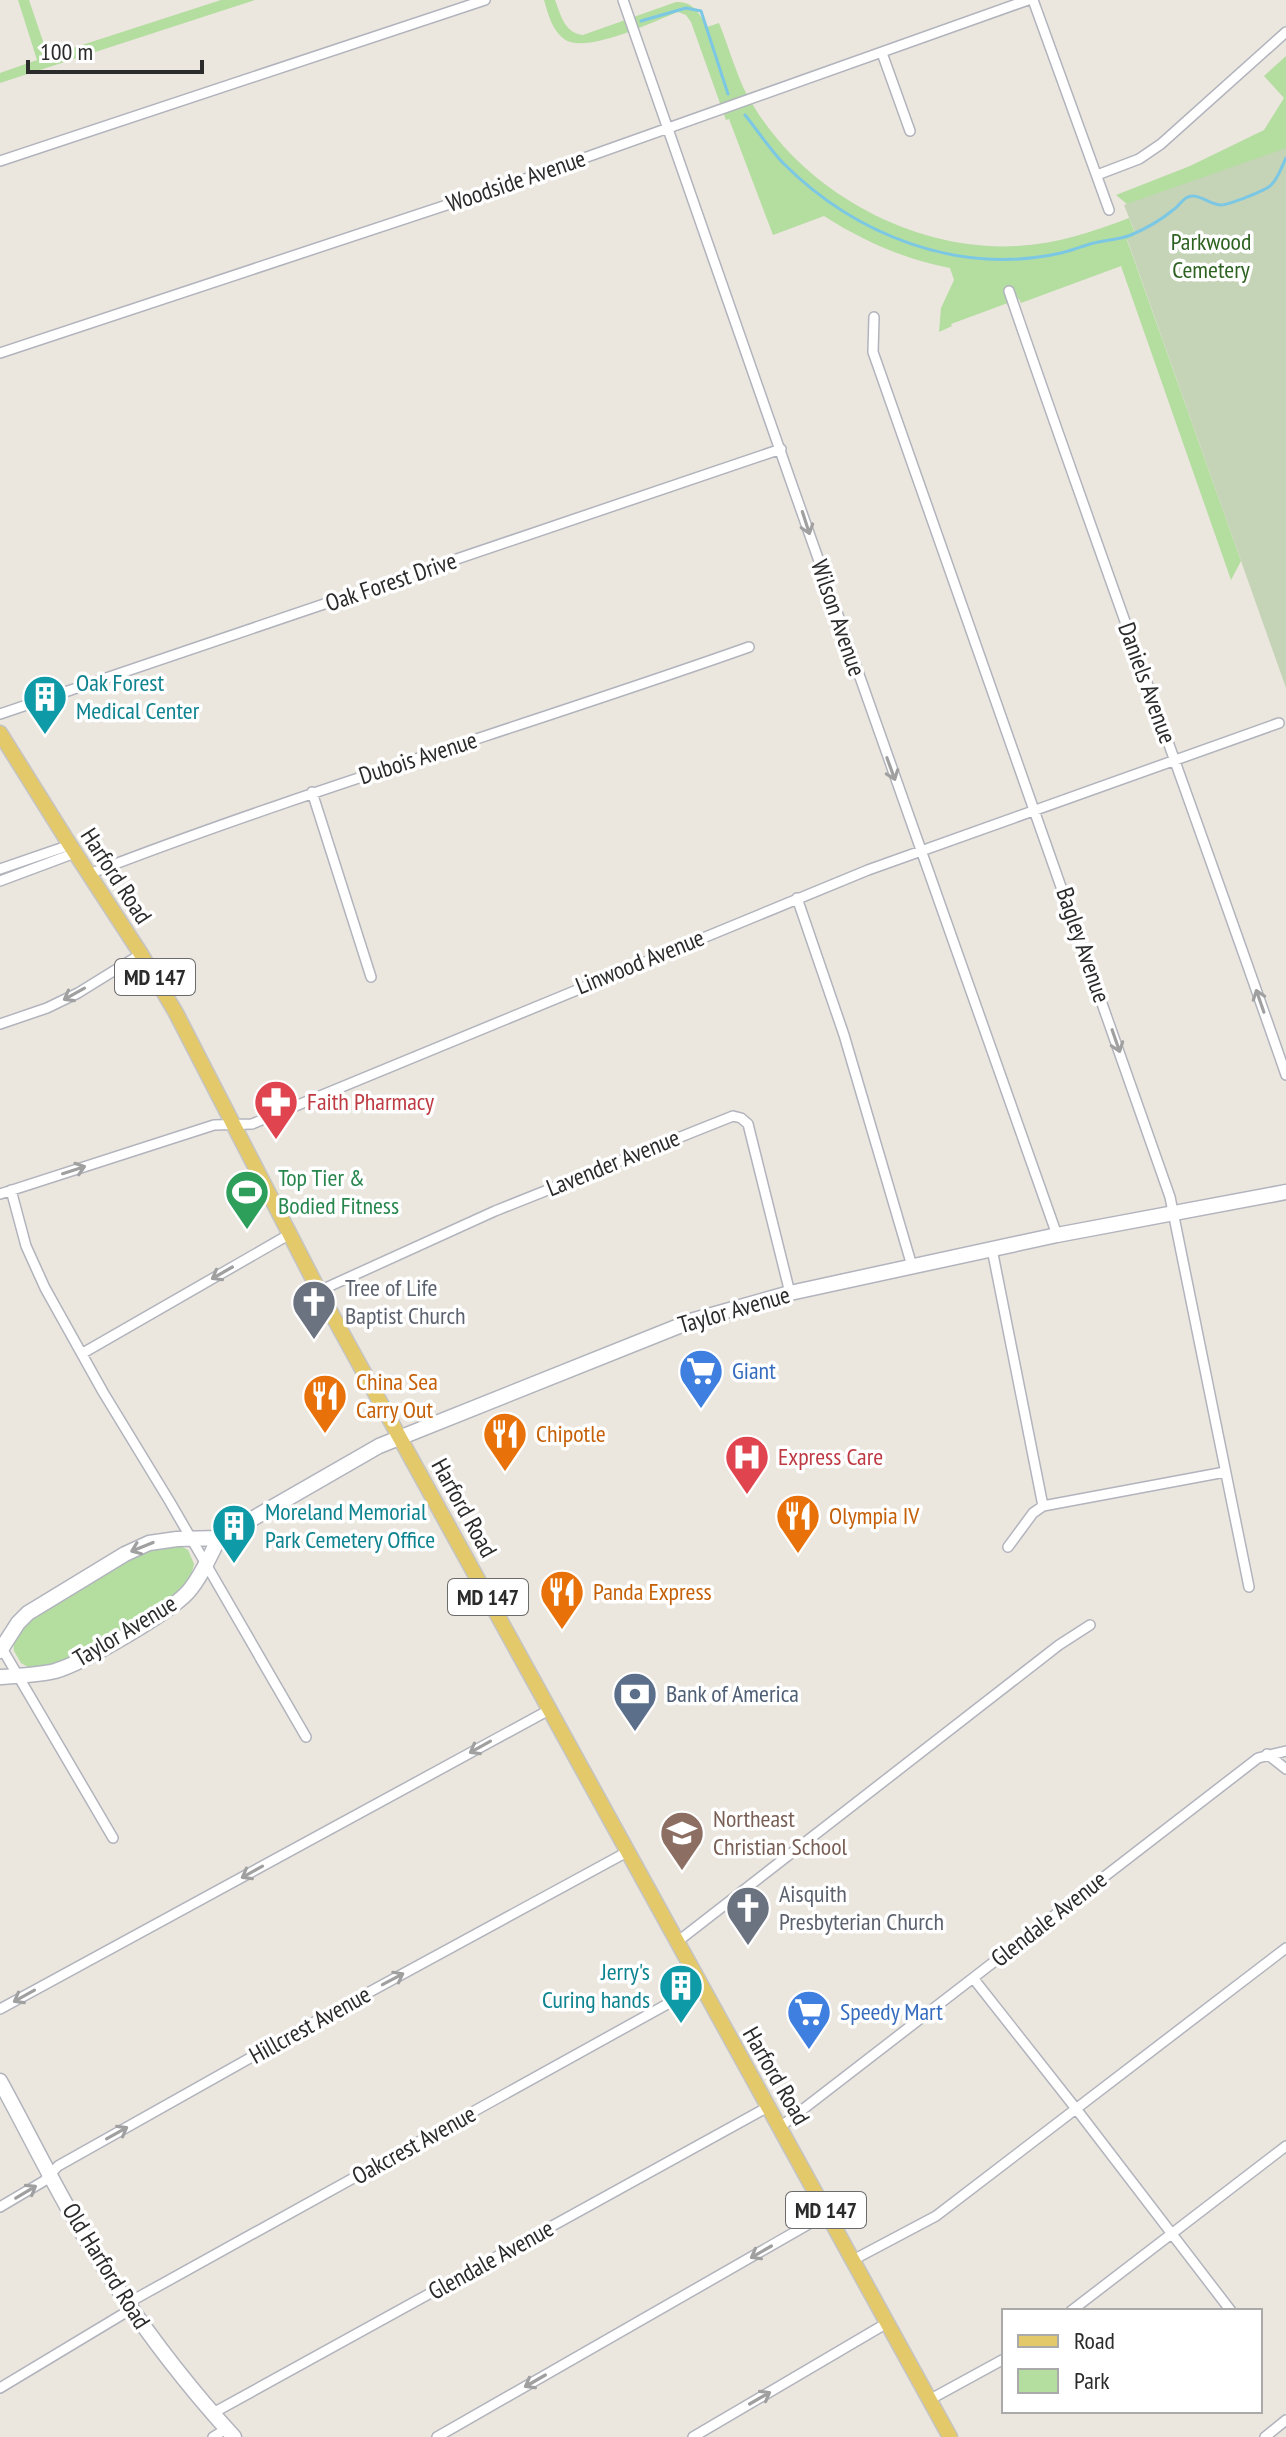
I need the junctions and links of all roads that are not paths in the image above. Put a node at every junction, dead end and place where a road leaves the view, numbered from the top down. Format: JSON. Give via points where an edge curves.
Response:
{"nodes":[{"id":1,"x":485,"y":0,"type":"edge"},
{"id":2,"x":623,"y":0,"type":"edge"},
{"id":3,"x":1030,"y":0,"type":"edge"},
{"id":4,"x":1286,"y":32,"type":"edge"},
{"id":5,"x":882,"y":53,"type":"junction"},
{"id":6,"x":668,"y":130,"type":"junction"},
{"id":7,"x":910,"y":131,"type":"dead end"},
{"id":8,"x":0,"y":161,"type":"edge"},
{"id":9,"x":1097,"y":175,"type":"junction"},
{"id":10,"x":1109,"y":210,"type":"dead end"},
{"id":11,"x":1009,"y":291,"type":"dead end"},
{"id":12,"x":874,"y":317,"type":"dead end"},
{"id":13,"x":0,"y":353,"type":"edge"},
{"id":14,"x":781,"y":449,"type":"junction"},
{"id":15,"x":749,"y":647,"type":"dead end"},
{"id":16,"x":0,"y":714,"type":"edge"},
{"id":17,"x":1279,"y":723,"type":"dead end"},
{"id":18,"x":0,"y":733,"type":"edge"},
{"id":19,"x":1174,"y":760,"type":"junction"},
{"id":20,"x":312,"y":792,"type":"junction"},
{"id":21,"x":1035,"y":809,"type":"junction"},
{"id":22,"x":72,"y":849,"type":"junction"},
{"id":23,"x":920,"y":849,"type":"junction"},
{"id":24,"x":0,"y":869,"type":"edge"},
{"id":25,"x":89,"y":874,"type":"junction"},
{"id":26,"x":0,"y":881,"type":"edge"},
{"id":27,"x":797,"y":898,"type":"junction"},
{"id":28,"x":141,"y":954,"type":"junction"},
{"id":29,"x":371,"y":977,"type":"dead end"},
{"id":30,"x":0,"y":1024,"type":"edge"},
{"id":31,"x":1286,"y":1075,"type":"edge"},
{"id":32,"x":235,"y":1124,"type":"junction"},
{"id":33,"x":11,"y":1190,"type":"junction"},
{"id":34,"x":1286,"y":1192,"type":"edge"},
{"id":35,"x":0,"y":1194,"type":"edge"},
{"id":36,"x":1173,"y":1212,"type":"junction"},
{"id":37,"x":290,"y":1234,"type":"junction"},
{"id":38,"x":1057,"y":1235,"type":"junction"},
{"id":39,"x":992,"y":1249,"type":"junction"},
{"id":40,"x":912,"y":1266,"type":"junction"},
{"id":41,"x":319,"y":1291,"type":"junction"},
{"id":42,"x":790,"y":1293,"type":"junction"},
{"id":43,"x":83,"y":1353,"type":"junction"},
{"id":44,"x":399,"y":1438,"type":"junction"},
{"id":45,"x":1225,"y":1472,"type":"junction"},
{"id":46,"x":1043,"y":1506,"type":"junction"},
{"id":47,"x":219,"y":1538,"type":"junction"},
{"id":48,"x":191,"y":1539,"type":"junction"},
{"id":49,"x":1008,"y":1547,"type":"dead end"},
{"id":50,"x":205,"y":1563,"type":"junction"},
{"id":51,"x":1249,"y":1587,"type":"dead end"},
{"id":52,"x":1090,"y":1625,"type":"dead end"},
{"id":53,"x":1,"y":1648,"type":"edge"},
{"id":54,"x":18,"y":1676,"type":"junction"},
{"id":55,"x":0,"y":1677,"type":"edge"},
{"id":56,"x":549,"y":1710,"type":"junction"},
{"id":57,"x":306,"y":1737,"type":"dead end"},
{"id":58,"x":1286,"y":1751,"type":"edge"},
{"id":59,"x":1267,"y":1754,"type":"junction"},
{"id":60,"x":1286,"y":1769,"type":"edge"},
{"id":61,"x":113,"y":1838,"type":"dead end"},
{"id":62,"x":627,"y":1852,"type":"junction"},
{"id":63,"x":677,"y":1942,"type":"junction"},
{"id":64,"x":1286,"y":1948,"type":"edge"},
{"id":65,"x":973,"y":1978,"type":"junction"},
{"id":66,"x":700,"y":1986,"type":"junction"},
{"id":67,"x":0,"y":2009,"type":"edge"},
{"id":68,"x":0,"y":2081,"type":"edge"},
{"id":69,"x":768,"y":2107,"type":"junction"},
{"id":70,"x":1077,"y":2110,"type":"junction"},
{"id":71,"x":780,"y":2127,"type":"junction"},
{"id":72,"x":1286,"y":2146,"type":"edge"},
{"id":73,"x":50,"y":2173,"type":"junction"},
{"id":74,"x":0,"y":2207,"type":"edge"},
{"id":75,"x":828,"y":2213,"type":"junction"},
{"id":76,"x":1172,"y":2235,"type":"junction"},
{"id":77,"x":853,"y":2260,"type":"junction"},
{"id":78,"x":129,"y":2306,"type":"junction"},
{"id":79,"x":1074,"y":2309,"type":"edge"},
{"id":80,"x":1229,"y":2309,"type":"edge"},
{"id":81,"x":887,"y":2323,"type":"junction"},
{"id":82,"x":1002,"y":2360,"type":"edge"},
{"id":83,"x":0,"y":2388,"type":"edge"},
{"id":84,"x":929,"y":2400,"type":"junction"},
{"id":85,"x":213,"y":2413,"type":"junction"},
{"id":86,"x":1286,"y":2420,"type":"edge"},
{"id":87,"x":230,"y":2433,"type":"edge"},
{"id":88,"x":213,"y":2437,"type":"edge"},
{"id":89,"x":437,"y":2437,"type":"edge"},
{"id":90,"x":693,"y":2437,"type":"edge"},
{"id":91,"x":950,"y":2437,"type":"edge"},
{"id":92,"x":1265,"y":2437,"type":"edge"}],
"edges":[{"from":1,"to":8,"type":"street"},
{"from":2,"to":6,"type":"street","name":"Wilson Avenue"},
{"from":3,"to":5,"type":"street","name":"Woodside Avenue"},
{"from":3,"to":9,"type":"street"},
{"from":4,"to":9,"type":"street","via":[[1161,144]]},
{"from":5,"to":6,"type":"street","name":"Woodside Avenue"},
{"from":5,"to":7,"type":"street"},
{"from":6,"to":13,"type":"street","name":"Woodside Avenue"},
{"from":6,"to":14,"type":"street","name":"Wilson Avenue"},
{"from":9,"to":10,"type":"street"},
{"from":11,"to":19,"type":"street","name":"Daniels Avenue"},
{"from":12,"to":21,"type":"street","name":"Bagley Avenue","via":[[873,352]]},
{"from":14,"to":16,"type":"street","name":"Oak Forest Drive"},
{"from":14,"to":23,"type":"street","name":"Wilson Avenue","one_way":true},
{"from":15,"to":20,"type":"street","name":"Dubois Avenue"},
{"from":17,"to":19,"type":"street","name":"Linwood Avenue"},
{"from":18,"to":22,"type":"main road","name":"Harford Road","number":"MD 147"},
{"from":19,"to":21,"type":"street","name":"Linwood Avenue"},
{"from":31,"to":19,"type":"street","name":"Daniels Avenue","one_way":true},
{"from":20,"to":25,"type":"street","name":"Dubois Avenue"},
{"from":20,"to":29,"type":"street"},
{"from":21,"to":23,"type":"street","name":"Linwood Avenue"},
{"from":21,"to":36,"type":"street","name":"Bagley Avenue","one_way":true},
{"from":22,"to":24,"type":"street"},
{"from":22,"to":25,"type":"main road","name":"Harford Road","number":"MD 147"},
{"from":22,"to":26,"type":"street"},
{"from":23,"to":27,"type":"street","name":"Linwood Avenue"},
{"from":23,"to":38,"type":"street","name":"Wilson Avenue"},
{"from":25,"to":28,"type":"main road","name":"Harford Road","number":"MD 147"},
{"from":27,"to":32,"type":"street","name":"Linwood Avenue","via":[[252,1124]]},
{"from":27,"to":40,"type":"street"},
{"from":28,"to":30,"type":"street","one_way":true,"via":[[78,993]]},
{"from":28,"to":32,"type":"main road","name":"Harford Road","number":"MD 147"},
{"from":33,"to":32,"type":"street","name":"Linwood Avenue","one_way":true,"via":[[214,1125]]},
{"from":32,"to":37,"type":"main road","name":"Harford Road","number":"MD 147"},
{"from":33,"to":35,"type":"street","name":"Linwood Avenue"},
{"from":33,"to":43,"type":"street","via":[[35,1267]]},
{"from":34,"to":36,"type":"main road","name":"Taylor Avenue"},
{"from":36,"to":38,"type":"main road","name":"Taylor Avenue"},
{"from":36,"to":45,"type":"street","name":"Bagley Avenue"},
{"from":37,"to":41,"type":"main road","name":"Harford Road","number":"MD 147"},
{"from":37,"to":43,"type":"street","one_way":true},
{"from":38,"to":39,"type":"main road","name":"Taylor Avenue"},
{"from":39,"to":40,"type":"main road","name":"Taylor Avenue"},
{"from":39,"to":46,"type":"street"},
{"from":40,"to":42,"type":"main road","name":"Taylor Avenue"},
{"from":41,"to":42,"type":"street","name":"Lavender Avenue","via":[[495,1211],[733,1116],[748,1124]]},
{"from":41,"to":44,"type":"main road","name":"Harford Road","number":"MD 147"},
{"from":42,"to":44,"type":"main road","name":"Taylor Avenue","via":[[694,1320]]},
{"from":43,"to":48,"type":"street"},
{"from":44,"to":47,"type":"main road","name":"Taylor Avenue"},
{"from":44,"to":56,"type":"main road","name":"Harford Road","number":"MD 147"},
{"from":45,"to":46,"type":"street"},
{"from":45,"to":51,"type":"street","name":"Bagley Avenue"},
{"from":46,"to":49,"type":"street"},
{"from":47,"to":48,"type":"main road","name":"Taylor Avenue"},
{"from":47,"to":50,"type":"main road","name":"Taylor Avenue"},
{"from":48,"to":50,"type":"street"},
{"from":48,"to":53,"type":"main road","name":"Taylor Avenue","one_way":true,"via":[[163,1540],[125,1554],[28,1613]]},
{"from":50,"to":54,"type":"main road","name":"Taylor Avenue","via":[[185,1596],[159,1615],[72,1665]]},
{"from":50,"to":57,"type":"street"},
{"from":52,"to":63,"type":"street"},
{"from":53,"to":54,"type":"street"},
{"from":54,"to":55,"type":"main road","name":"Taylor Avenue"},
{"from":54,"to":61,"type":"street"},
{"from":56,"to":62,"type":"main road","name":"Harford Road","number":"MD 147"},
{"from":56,"to":67,"type":"street","one_way":true},
{"from":58,"to":59,"type":"street","name":"Glendale Avenue"},
{"from":59,"to":60,"type":"street"},
{"from":59,"to":65,"type":"street","name":"Glendale Avenue"},
{"from":62,"to":63,"type":"main road","name":"Harford Road","number":"MD 147"},
{"from":73,"to":62,"type":"street","name":"Hillcrest Avenue","one_way":true},
{"from":63,"to":66,"type":"main road","name":"Harford Road","number":"MD 147"},
{"from":64,"to":70,"type":"street"},
{"from":65,"to":70,"type":"street"},
{"from":65,"to":71,"type":"street","name":"Glendale Avenue"},
{"from":66,"to":69,"type":"main road","name":"Harford Road","number":"MD 147"},
{"from":66,"to":78,"type":"street","name":"Oakcrest Avenue"},
{"from":68,"to":73,"type":"main road","name":"Old Harford Road"},
{"from":69,"to":71,"type":"main road","name":"Harford Road","number":"MD 147"},
{"from":69,"to":85,"type":"street","name":"Glendale Avenue"},
{"from":70,"to":76,"type":"street"},
{"from":70,"to":77,"type":"street","via":[[936,2216]]},
{"from":71,"to":75,"type":"main road","name":"Harford Road","number":"MD 147"},
{"from":72,"to":76,"type":"street"},
{"from":74,"to":73,"type":"street","name":"Hillcrest Avenue","one_way":true},
{"from":73,"to":78,"type":"main road","name":"Old Harford Road"},
{"from":75,"to":77,"type":"main road","name":"Harford Road","number":"MD 147"},
{"from":75,"to":89,"type":"street","one_way":true},
{"from":76,"to":79,"type":"street"},
{"from":76,"to":80,"type":"street"},
{"from":77,"to":81,"type":"main road","name":"Harford Road","number":"MD 147"},
{"from":78,"to":83,"type":"street","name":"Oakcrest Avenue"},
{"from":78,"to":85,"type":"main road","name":"Old Harford Road"},
{"from":81,"to":84,"type":"main road","name":"Harford Road","number":"MD 147"},
{"from":90,"to":81,"type":"street","one_way":true},
{"from":82,"to":84,"type":"street"},
{"from":84,"to":91,"type":"main road","name":"Harford Road","number":"MD 147"},
{"from":85,"to":87,"type":"main road","name":"Old Harford Road"},
{"from":86,"to":92,"type":"street"},
{"from":87,"to":88,"type":"street"}]}
